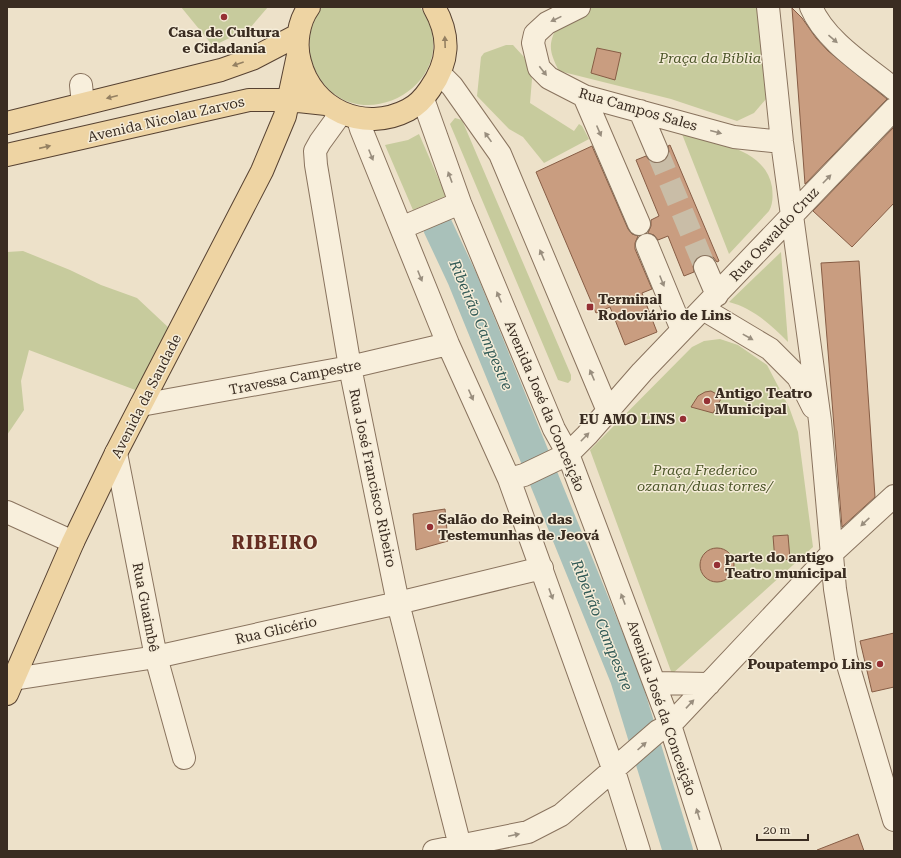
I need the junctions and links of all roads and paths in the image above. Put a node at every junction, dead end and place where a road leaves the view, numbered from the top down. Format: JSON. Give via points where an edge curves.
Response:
{"nodes":[{"id":1,"x":434,"y":7,"type":"edge"},
{"id":2,"x":579,"y":7,"type":"edge"},
{"id":3,"x":768,"y":7,"type":"edge"},
{"id":4,"x":811,"y":7,"type":"edge"},
{"id":5,"x":307,"y":8,"type":"edge"},
{"id":6,"x":298,"y":45,"type":"junction"},
{"id":7,"x":440,"y":74,"type":"junction"},
{"id":8,"x":894,"y":89,"type":"edge"},
{"id":9,"x":584,"y":96,"type":"junction"},
{"id":10,"x":423,"y":99,"type":"junction"},
{"id":11,"x":289,"y":100,"type":"junction"},
{"id":12,"x":894,"y":109,"type":"edge"},
{"id":13,"x":640,"y":111,"type":"junction"},
{"id":14,"x":342,"y":112,"type":"junction"},
{"id":15,"x":7,"y":123,"type":"edge"},
{"id":16,"x":782,"y":142,"type":"junction"},
{"id":17,"x":657,"y":151,"type":"tunnel mouth"},
{"id":18,"x":7,"y":155,"type":"edge"},
{"id":19,"x":460,"y":203,"type":"junction"},
{"id":20,"x":792,"y":215,"type":"junction"},
{"id":21,"x":639,"y":224,"type":"dead end"},
{"id":22,"x":401,"y":228,"type":"junction"},
{"id":23,"x":647,"y":245,"type":"dead end"},
{"id":24,"x":705,"y":267,"type":"tunnel mouth"},
{"id":25,"x":710,"y":302,"type":"junction"},
{"id":26,"x":682,"y":330,"type":"junction"},
{"id":27,"x":448,"y":344,"type":"junction"},
{"id":28,"x":350,"y":367,"type":"junction"},
{"id":29,"x":141,"y":405,"type":"junction"},
{"id":30,"x":608,"y":411,"type":"junction"},
{"id":31,"x":820,"y":421,"type":"junction"},
{"id":32,"x":116,"y":453,"type":"junction"},
{"id":33,"x":561,"y":458,"type":"junction"},
{"id":34,"x":517,"y":477,"type":"junction"},
{"id":35,"x":894,"y":496,"type":"edge"},
{"id":36,"x":7,"y":512,"type":"edge"},
{"id":37,"x":74,"y":542,"type":"junction"},
{"id":38,"x":831,"y":554,"type":"junction"},
{"id":39,"x":542,"y":568,"type":"junction"},
{"id":40,"x":398,"y":602,"type":"junction"},
{"id":41,"x":156,"y":657,"type":"junction"},
{"id":42,"x":655,"y":683,"type":"junction"},
{"id":43,"x":709,"y":684,"type":"junction"},
{"id":44,"x":9,"y":685,"type":"edge"},
{"id":45,"x":664,"y":728,"type":"junction"},
{"id":46,"x":184,"y":758,"type":"dead end"},
{"id":47,"x":620,"y":766,"type":"junction"},
{"id":48,"x":894,"y":820,"type":"edge"},
{"id":49,"x":471,"y":846,"type":"edge"},
{"id":50,"x":434,"y":851,"type":"edge"},
{"id":51,"x":639,"y":851,"type":"edge"},
{"id":52,"x":710,"y":851,"type":"edge"}],
"edges":[{"from":7,"to":1,"type":"main road","name":"Avenida Nicolau Zarvos","one_way":true,"via":[[445,56],[445,37]]},
{"from":2,"to":9,"type":"street","name":"Rua Campos Sales","one_way":true,"via":[[547,23],[535,34],[533,43],[539,68],[549,78]]},
{"from":3,"to":16,"type":"street"},
{"from":4,"to":8,"type":"street","one_way":true,"via":[[816,19],[829,35]]},
{"from":5,"to":6,"type":"main road","name":"Avenida da Saudade","via":[[301,22]]},
{"from":6,"to":11,"type":"main road","name":"Avenida da Saudade"},
{"from":6,"to":14,"type":"main road","via":[[303,74],[309,85]]},
{"from":6,"to":15,"type":"main road","one_way":true,"via":[[221,70],[82,95]]},
{"from":7,"to":10,"type":"main road","name":"Avenida Nicolau Zarvos"},
{"from":30,"to":7,"type":"street","one_way":true,"via":[[500,154],[452,86]]},
{"from":9,"to":13,"type":"street","name":"Rua Campos Sales"},
{"from":9,"to":21,"type":"street","one_way":true},
{"from":10,"to":14,"type":"main road","name":"Avenida Nicolau Zarvos","via":[[409,110],[393,117],[376,120]]},
{"from":19,"to":10,"type":"street","name":"Avenida José da Conceição","one_way":true},
{"from":11,"to":14,"type":"main road","name":"Avenida Nicolau Zarvos"},
{"from":18,"to":11,"type":"main road","name":"Avenida Nicolau Zarvos","one_way":true,"via":[[250,100]]},
{"from":11,"to":29,"type":"main road","name":"Avenida da Saudade","via":[[278,135],[262,171]]},
{"from":20,"to":12,"type":"street","name":"Rua Oswaldo Cruz","one_way":true},
{"from":13,"to":16,"type":"street","name":"Rua Campos Sales","one_way":true,"via":[[734,137]]},
{"from":13,"to":17,"type":"street"},
{"from":14,"to":22,"type":"street","one_way":true},
{"from":14,"to":28,"type":"street","name":"Rua José Francisco Ribeiro","via":[[315,151]]},
{"from":16,"to":20,"type":"street"},
{"from":19,"to":22,"type":"street"},
{"from":33,"to":19,"type":"street","name":"Avenida José da Conceição","one_way":true,"via":[[554,429]]},
{"from":20,"to":25,"type":"street","name":"Rua Oswaldo Cruz"},
{"from":20,"to":31,"type":"street","via":[[802,273]]},
{"from":22,"to":27,"type":"street","one_way":true},
{"from":23,"to":26,"type":"street","one_way":true},
{"from":24,"to":25,"type":"street"},
{"from":25,"to":26,"type":"street","name":"Rua Oswaldo Cruz"},
{"from":25,"to":31,"type":"street","one_way":true,"via":[[770,349],[798,377]]},
{"from":26,"to":30,"type":"street","name":"Rua Oswaldo Cruz"},
{"from":27,"to":28,"type":"street","name":"Travessa Campestre"},
{"from":27,"to":34,"type":"street","one_way":true},
{"from":28,"to":29,"type":"street","name":"Travessa Campestre"},
{"from":28,"to":40,"type":"street","name":"Rua José Francisco Ribeiro"},
{"from":29,"to":32,"type":"main road","name":"Avenida da Saudade"},
{"from":33,"to":30,"type":"street","name":"Rua Oswaldo Cruz","one_way":true},
{"from":31,"to":38,"type":"street"},
{"from":32,"to":37,"type":"main road","name":"Avenida da Saudade"},
{"from":32,"to":41,"type":"street","name":"Rua Guaimbê"},
{"from":33,"to":34,"type":"street","name":"Rua Oswaldo Cruz"},
{"from":42,"to":33,"type":"street","name":"Avenida José da Conceição","one_way":true},
{"from":34,"to":39,"type":"street"},
{"from":35,"to":38,"type":"street","one_way":true},
{"from":36,"to":37,"type":"street"},
{"from":37,"to":44,"type":"main road","name":"Avenida da Saudade"},
{"from":38,"to":43,"type":"street"},
{"from":38,"to":48,"type":"street","via":[[846,658]]},
{"from":39,"to":40,"type":"street","name":"Rua Glicério"},
{"from":39,"to":47,"type":"street","one_way":true},
{"from":40,"to":41,"type":"street","name":"Rua Glicério"},
{"from":40,"to":49,"type":"street","name":"Rua José Francisco Ribeiro"},
{"from":41,"to":44,"type":"street","name":"Rua Glicério"},
{"from":41,"to":46,"type":"street","name":"Rua Guaimbê"},
{"from":42,"to":43,"type":"street"},
{"from":42,"to":45,"type":"street","name":"Avenida José da Conceição"},
{"from":45,"to":43,"type":"street","one_way":true},
{"from":47,"to":45,"type":"street","one_way":true},
{"from":52,"to":45,"type":"street","name":"Avenida José da Conceição","one_way":true},
{"from":49,"to":47,"type":"street","one_way":true,"via":[[528,832],[561,815]]},
{"from":47,"to":51,"type":"street"},
{"from":49,"to":50,"type":"street"}]}
